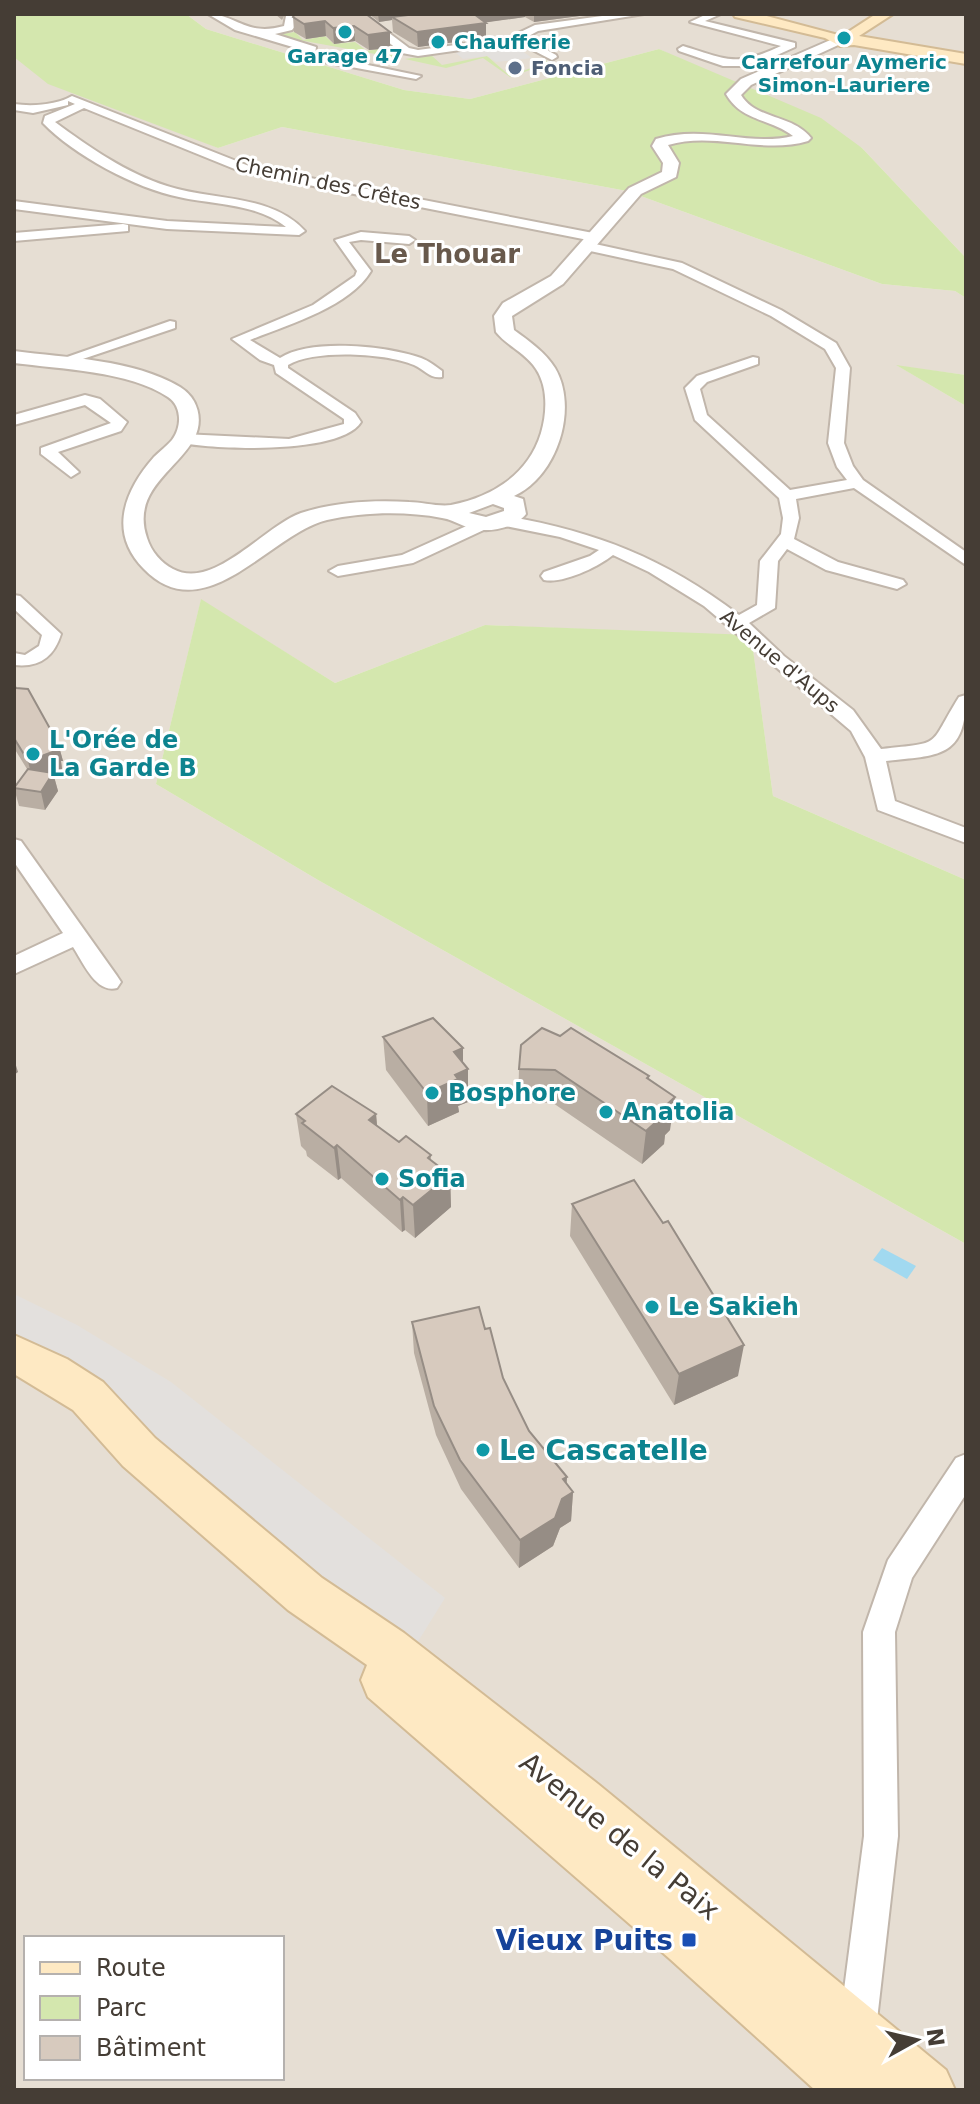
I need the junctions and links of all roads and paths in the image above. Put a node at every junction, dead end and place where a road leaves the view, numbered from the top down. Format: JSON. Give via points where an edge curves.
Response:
{"nodes":[{"id":1,"x":213,"y":14,"type":"edge"},
{"id":2,"x":285,"y":14,"type":"edge"},
{"id":3,"x":299,"y":14,"type":"edge"},
{"id":4,"x":358,"y":14,"type":"edge"},
{"id":5,"x":555,"y":14,"type":"edge"},
{"id":6,"x":639,"y":14,"type":"edge"},
{"id":7,"x":716,"y":14,"type":"edge"},
{"id":8,"x":740,"y":14,"type":"edge"},
{"id":9,"x":886,"y":14,"type":"edge"},
{"id":10,"x":569,"y":23,"type":"junction"},
{"id":11,"x":388,"y":27,"type":"edge"},
{"id":12,"x":375,"y":28,"type":"junction"},
{"id":13,"x":521,"y":32,"type":"junction"},
{"id":14,"x":261,"y":33,"type":"junction"},
{"id":15,"x":845,"y":38,"type":"junction"},
{"id":16,"x":683,"y":49,"type":"dead end"},
{"id":17,"x":552,"y":57,"type":"dead end"},
{"id":18,"x":765,"y":57,"type":"junction"},
{"id":19,"x":966,"y":59,"type":"edge"},
{"id":20,"x":790,"y":63,"type":"junction"},
{"id":21,"x":416,"y":76,"type":"dead end"},
{"id":22,"x":76,"y":101,"type":"junction"},
{"id":23,"x":14,"y":107,"type":"edge"},
{"id":24,"x":14,"y":205,"type":"edge"},
{"id":25,"x":167,"y":225,"type":"junction"},
{"id":26,"x":14,"y":237,"type":"edge"},
{"id":27,"x":409,"y":240,"type":"dead end"},
{"id":28,"x":590,"y":242,"type":"junction"},
{"id":29,"x":170,"y":325,"type":"dead end"},
{"id":30,"x":14,"y":357,"type":"edge"},
{"id":31,"x":753,"y":361,"type":"dead end"},
{"id":32,"x":57,"y":363,"type":"junction"},
{"id":33,"x":281,"y":363,"type":"junction"},
{"id":34,"x":437,"y":374,"type":"dead end"},
{"id":35,"x":14,"y":420,"type":"edge"},
{"id":36,"x":183,"y":439,"type":"junction"},
{"id":37,"x":71,"y":472,"type":"dead end"},
{"id":38,"x":857,"y":483,"type":"junction"},
{"id":39,"x":787,"y":496,"type":"junction"},
{"id":40,"x":493,"y":497,"type":"dead end"},
{"id":41,"x":486,"y":513,"type":"junction"},
{"id":42,"x":783,"y":540,"type":"junction"},
{"id":43,"x":613,"y":547,"type":"junction"},
{"id":44,"x":966,"y":560,"type":"edge"},
{"id":45,"x":338,"y":571,"type":"dead end"},
{"id":46,"x":550,"y":576,"type":"dead end"},
{"id":47,"x":897,"y":584,"type":"dead end"},
{"id":48,"x":14,"y":600,"type":"edge"},
{"id":49,"x":738,"y":622,"type":"junction"},
{"id":50,"x":14,"y":659,"type":"edge"},
{"id":51,"x":966,"y":701,"type":"edge"},
{"id":52,"x":875,"y":756,"type":"junction"},
{"id":53,"x":966,"y":836,"type":"edge"},
{"id":54,"x":14,"y":846,"type":"edge"},
{"id":55,"x":75,"y":936,"type":"junction"},
{"id":56,"x":14,"y":966,"type":"edge"},
{"id":57,"x":109,"y":982,"type":"dead end"},
{"id":58,"x":14,"y":1353,"type":"edge"},
{"id":59,"x":14,"y":1379,"type":"edge"},
{"id":60,"x":139,"y":1452,"type":"junction"},
{"id":61,"x":966,"y":1468,"type":"edge"},
{"id":62,"x":305,"y":1594,"type":"junction"},
{"id":63,"x":856,"y":2030,"type":"junction"},
{"id":64,"x":853,"y":2088,"type":"edge"},
{"id":65,"x":926,"y":2090,"type":"edge"}],
"edges":[{"from":1,"to":14,"type":"street","via":[[224,23]]},
{"from":2,"to":3,"type":"street"},
{"from":3,"to":14,"type":"street","via":[[289,18],[288,28]]},
{"from":4,"to":12,"type":"street"},
{"from":5,"to":10,"type":"street"},
{"from":6,"to":10,"type":"street"},
{"from":7,"to":18,"type":"street","via":[[695,22],[791,45]]},
{"from":8,"to":15,"type":"main road"},
{"from":9,"to":15,"type":"main road"},
{"from":10,"to":13,"type":"street"},
{"from":11,"to":12,"type":"street"},
{"from":12,"to":13,"type":"street","via":[[413,53]]},
{"from":13,"to":17,"type":"street"},
{"from":14,"to":21,"type":"street","via":[[312,49],[312,57]]},
{"from":15,"to":19,"type":"main road"},
{"from":15,"to":20,"type":"street"},
{"from":16,"to":18,"type":"street","via":[[737,66]]},
{"from":18,"to":20,"type":"street"},
{"from":20,"to":28,"type":"street","via":[[746,82],[733,94],[748,111],[803,138],[688,136],[661,142],[670,174],[635,191]]},
{"from":22,"to":23,"type":"street","via":[[33,110]]},
{"from":22,"to":25,"type":"street","via":[[49,123],[109,165],[163,189],[265,210],[299,231]]},
{"from":22,"to":28,"type":"street","name":"Chemin des Crêtes","via":[[246,169]]},
{"from":24,"to":25,"type":"street"},
{"from":25,"to":26,"type":"street"},
{"from":27,"to":33,"type":"street","via":[[341,240],[364,271],[360,278],[318,308],[239,339]]},
{"from":28,"to":38,"type":"street","name":"Chemin des Crêtes","via":[[677,266],[831,346],[843,368],[836,443]]},
{"from":28,"to":41,"type":"street","via":[[557,280],[503,316],[505,332],[546,369],[556,404],[546,446]]},
{"from":29,"to":32,"type":"street"},
{"from":30,"to":32,"type":"street"},
{"from":31,"to":39,"type":"street","via":[[702,379],[692,388],[700,417]]},
{"from":32,"to":36,"type":"street","via":[[144,380],[176,393],[190,415]]},
{"from":33,"to":34,"type":"street","via":[[298,352],[315,350],[420,362]]},
{"from":33,"to":36,"type":"street","via":[[281,370],[303,387],[350,416],[350,427],[289,444]]},
{"from":35,"to":37,"type":"street","via":[[85,400],[119,422],[116,428],[47,451]]},
{"from":36,"to":41,"type":"street","via":[[136,500],[131,520],[146,561],[182,581],[223,574],[286,528],[322,514]]},
{"from":38,"to":39,"type":"street"},
{"from":38,"to":44,"type":"street"},
{"from":39,"to":42,"type":"street","via":[[791,518]]},
{"from":40,"to":41,"type":"street"},
{"from":41,"to":43,"type":"street","name":"Avenue d'Aups"},
{"from":41,"to":45,"type":"street","via":[[425,553]]},
{"from":42,"to":47,"type":"street","via":[[832,566]]},
{"from":42,"to":49,"type":"street","via":[[769,561],[766,608]]},
{"from":43,"to":46,"type":"street","via":[[596,560]]},
{"from":43,"to":49,"type":"street","name":"Avenue d'Aups","via":[[654,566]]},
{"from":48,"to":50,"type":"street","via":[[52,634],[47,649],[28,661]]},
{"from":49,"to":52,"type":"street","name":"Avenue d'Aups","via":[[778,662],[839,708]]},
{"from":51,"to":52,"type":"street","via":[[949,736],[936,749]]},
{"from":52,"to":53,"type":"street","name":"Avenue d'Aups","via":[[885,805]]},
{"from":54,"to":55,"type":"street"},
{"from":55,"to":56,"type":"street"},
{"from":55,"to":57,"type":"street"},
{"from":58,"to":60,"type":"main road","name":"Avenue de la Paix","via":[[88,1396]]},
{"from":59,"to":60,"type":"main road","name":"Avenue de la Paix"},
{"from":60,"to":62,"type":"main road","name":"Avenue de la Paix"},
{"from":61,"to":63,"type":"street","via":[[899,1571],[879,1632],[881,1836]]},
{"from":62,"to":63,"type":"main road","name":"Avenue de la Paix","via":[[387,1650],[580,1802]]},
{"from":62,"to":64,"type":"main road","name":"Avenue de la Paix","via":[[352,1650]]},
{"from":63,"to":64,"type":"street"},
{"from":63,"to":65,"type":"main road","name":"Avenue de la Paix"}]}
